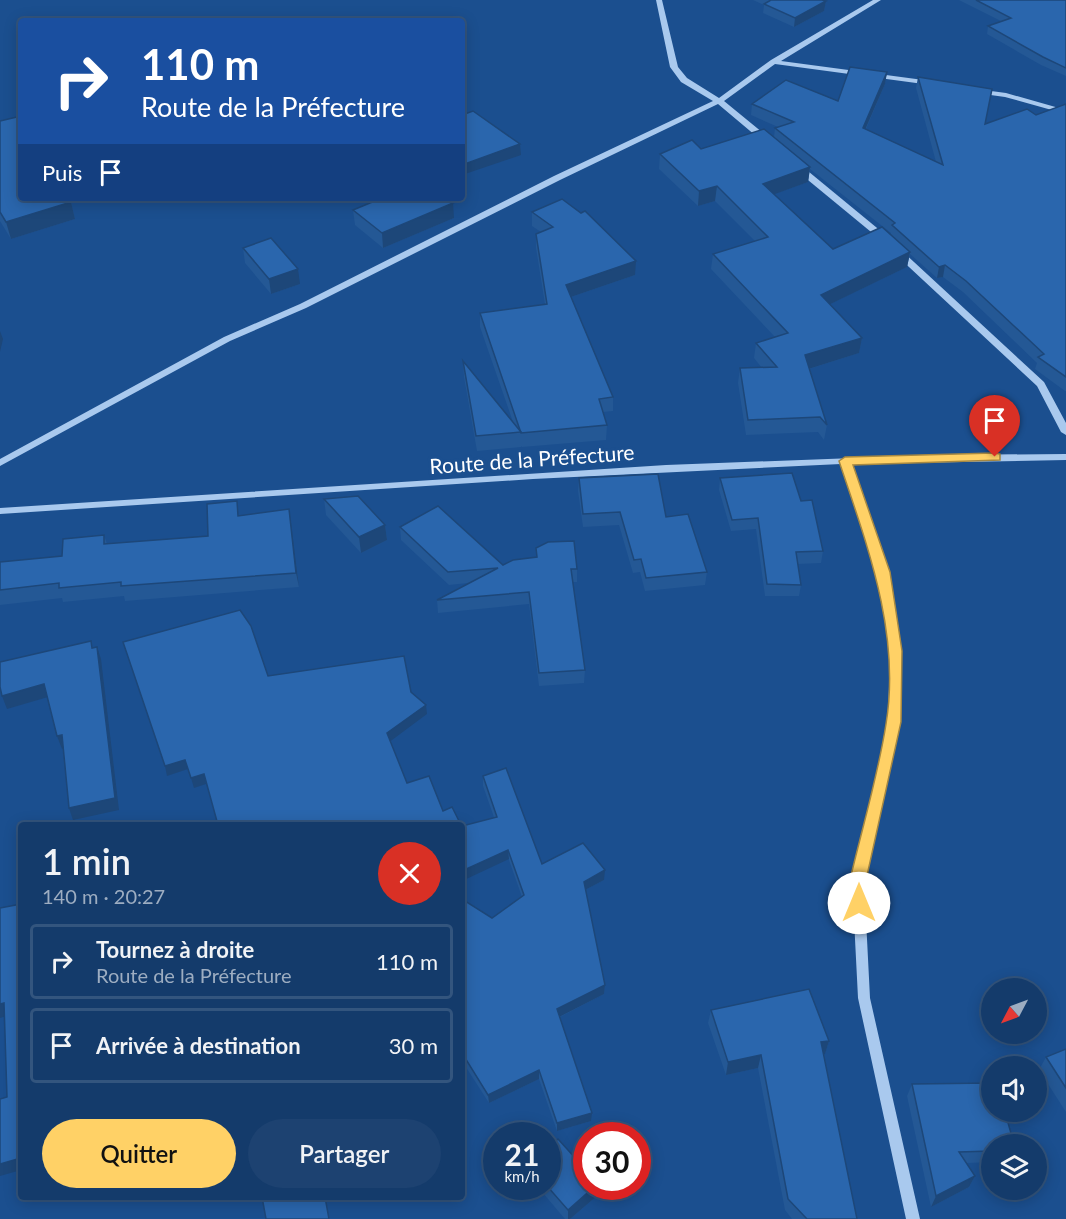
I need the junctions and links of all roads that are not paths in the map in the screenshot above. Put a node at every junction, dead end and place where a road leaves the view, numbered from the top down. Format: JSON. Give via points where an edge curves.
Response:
{"nodes":[{"id":1,"x":659,"y":0,"type":"edge"},
{"id":2,"x":878,"y":0,"type":"edge"},
{"id":3,"x":774,"y":62,"type":"junction"},
{"id":4,"x":946,"y":86,"type":"edge"},
{"id":5,"x":968,"y":89,"type":"edge"},
{"id":6,"x":719,"y":101,"type":"junction"},
{"id":7,"x":1066,"y":112,"type":"edge"},
{"id":8,"x":772,"y":146,"type":"edge"},
{"id":9,"x":790,"y":160,"type":"edge"},
{"id":10,"x":1066,"y":432,"type":"edge"},
{"id":11,"x":1066,"y":457,"type":"edge"},
{"id":12,"x":845,"y":461,"type":"junction"},
{"id":13,"x":0,"y":463,"type":"edge"},
{"id":14,"x":0,"y":511,"type":"edge"},
{"id":15,"x":913,"y":1219,"type":"edge"}],
"edges":[{"from":1,"to":6,"type":"street","via":[[674,67],[684,80]]},
{"from":2,"to":3,"type":"street"},
{"from":3,"to":4,"type":"street"},
{"from":3,"to":6,"type":"street"},
{"from":5,"to":7,"type":"street"},
{"from":6,"to":8,"type":"street"},
{"from":6,"to":13,"type":"street","via":[[303,306],[227,339]]},
{"from":9,"to":10,"type":"street","via":[[897,250],[1041,384]]},
{"from":11,"to":12,"type":"street","name":"Route de la Préfecture"},
{"from":12,"to":14,"type":"street","name":"Route de la Préfecture"},
{"from":12,"to":15,"type":"street","via":[[883,572],[896,651],[894,722],[858,880],[864,998]]}]}
